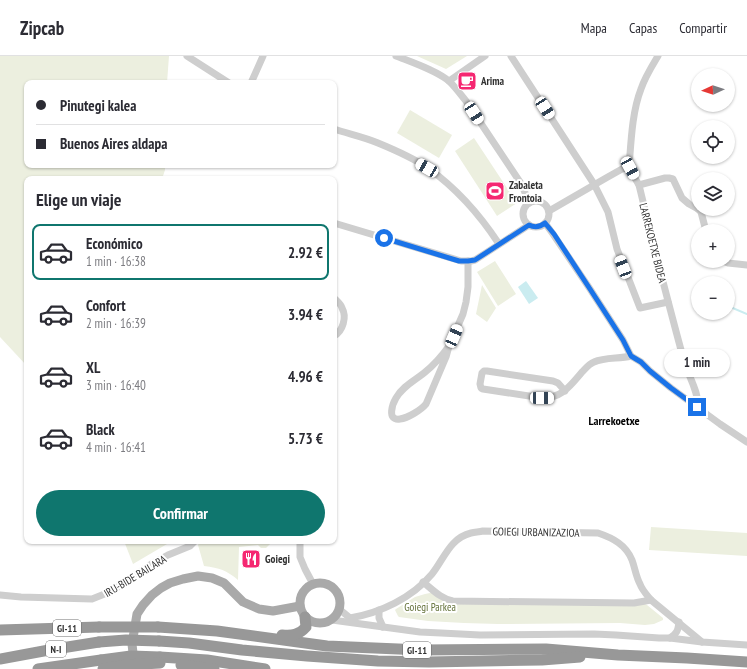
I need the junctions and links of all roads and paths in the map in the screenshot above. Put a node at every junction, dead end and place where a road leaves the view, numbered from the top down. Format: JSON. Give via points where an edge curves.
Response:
{"nodes":[{"id":1,"x":188,"y":56,"type":"edge"},
{"id":2,"x":263,"y":56,"type":"edge"},
{"id":3,"x":396,"y":56,"type":"edge"},
{"id":4,"x":486,"y":56,"type":"edge"},
{"id":5,"x":511,"y":56,"type":"edge"},
{"id":6,"x":658,"y":56,"type":"edge"},
{"id":7,"x":224,"y":80,"type":"edge"},
{"id":8,"x":251,"y":80,"type":"edge"},
{"id":9,"x":449,"y":81,"type":"junction"},
{"id":10,"x":337,"y":130,"type":"edge"},
{"id":11,"x":630,"y":168,"type":"junction"},
{"id":12,"x":594,"y":184,"type":"junction"},
{"id":13,"x":639,"y":185,"type":"junction"},
{"id":14,"x":529,"y":203,"type":"junction"},
{"id":15,"x":691,"y":205,"type":"edge"},
{"id":16,"x":549,"y":211,"type":"junction"},
{"id":17,"x":545,"y":223,"type":"junction"},
{"id":18,"x":337,"y":224,"type":"edge"},
{"id":19,"x":529,"y":225,"type":"junction"},
{"id":20,"x":499,"y":244,"type":"junction"},
{"id":21,"x":468,"y":261,"type":"junction"},
{"id":22,"x":735,"y":264,"type":"edge"},
{"id":23,"x":747,"y":265,"type":"edge"},
{"id":24,"x":337,"y":301,"type":"edge"},
{"id":25,"x":668,"y":302,"type":"junction"},
{"id":26,"x":337,"y":335,"type":"edge"},
{"id":27,"x":449,"y":346,"type":"junction"},
{"id":28,"x":631,"y":356,"type":"junction"},
{"id":29,"x":423,"y":375,"type":"junction"},
{"id":30,"x":434,"y":384,"type":"junction"},
{"id":31,"x":565,"y":391,"type":"junction"},
{"id":32,"x":697,"y":407,"type":"junction"},
{"id":33,"x":747,"y":442,"type":"edge"},
{"id":34,"x":192,"y":544,"type":"edge"},
{"id":35,"x":300,"y":544,"type":"edge"},
{"id":36,"x":423,"y":582,"type":"junction"},
{"id":37,"x":313,"y":584,"type":"junction"},
{"id":38,"x":0,"y":595,"type":"edge"},
{"id":39,"x":651,"y":600,"type":"junction"},
{"id":40,"x":300,"y":606,"type":"junction"},
{"id":41,"x":339,"y":609,"type":"junction"},
{"id":42,"x":379,"y":610,"type":"junction"},
{"id":43,"x":305,"y":617,"type":"junction"},
{"id":44,"x":350,"y":618,"type":"junction"},
{"id":45,"x":332,"y":620,"type":"junction"},
{"id":46,"x":679,"y":622,"type":"junction"},
{"id":47,"x":383,"y":626,"type":"junction"},
{"id":48,"x":0,"y":630,"type":"edge"},
{"id":49,"x":217,"y":631,"type":"junction"},
{"id":50,"x":670,"y":638,"type":"junction"},
{"id":51,"x":702,"y":642,"type":"junction"},
{"id":52,"x":747,"y":645,"type":"edge"},
{"id":53,"x":618,"y":655,"type":"junction"},
{"id":54,"x":0,"y":659,"type":"edge"},
{"id":55,"x":160,"y":660,"type":"junction"},
{"id":56,"x":747,"y":662,"type":"edge"},
{"id":57,"x":102,"y":666,"type":"edge"},
{"id":58,"x":47,"y":668,"type":"edge"},
{"id":59,"x":38,"y":669,"type":"edge"},
{"id":60,"x":134,"y":669,"type":"edge"},
{"id":61,"x":214,"y":669,"type":"edge"},
{"id":62,"x":265,"y":669,"type":"edge"}],
"edges":[{"from":1,"to":7,"type":"street"},
{"from":2,"to":8,"type":"street"},
{"from":3,"to":9,"type":"street"},
{"from":4,"to":9,"type":"street"},
{"from":5,"to":12,"type":"street"},
{"from":6,"to":11,"type":"street","via":[[641,89],[635,112]]},
{"from":9,"to":14,"type":"street","via":[[466,101],[522,185]]},
{"from":10,"to":20,"type":"street","via":[[377,142],[427,168],[464,200]]},
{"from":11,"to":12,"type":"street","via":[[622,169]]},
{"from":11,"to":13,"type":"street","name":"LARREKOETXE BIDEA"},
{"from":12,"to":16,"type":"street"},
{"from":12,"to":25,"type":"street","via":[[608,212],[617,249],[640,308]]},
{"from":13,"to":15,"type":"street","via":[[665,178],[673,179],[682,198]]},
{"from":13,"to":25,"type":"street","name":"LARREKOETXE BIDEA"},
{"from":14,"to":16,"type":"street","via":[[541,202]]},
{"from":14,"to":19,"type":"street","via":[[523,212],[524,219]]},
{"from":16,"to":17,"type":"street"},
{"from":17,"to":19,"type":"street","via":[[538,227]]},
{"from":17,"to":28,"type":"street"},
{"from":18,"to":21,"type":"street","via":[[459,261]]},
{"from":19,"to":20,"type":"street"},
{"from":20,"to":21,"type":"street","via":[[475,260]]},
{"from":21,"to":27,"type":"street","via":[[466,302]]},
{"from":22,"to":23,"type":"street"},
{"from":24,"to":26,"type":"street","via":[[343,309],[344,320]]},
{"from":25,"to":32,"type":"street","name":"LARREKOETXE BIDEA","via":[[685,366],[698,397]]},
{"from":27,"to":29,"type":"street","via":[[442,357]]},
{"from":27,"to":30,"type":"street"},
{"from":28,"to":31,"type":"street","via":[[594,362]]},
{"from":28,"to":32,"type":"street"},
{"from":29,"to":30,"type":"street","via":[[430,377]]},
{"from":29,"to":30,"type":"street","via":[[411,382],[397,396],[392,411],[394,418],[401,419],[422,408]]},
{"from":31,"to":31,"type":"street","via":[[553,381],[484,371],[480,384],[484,389],[542,398],[550,398]]},
{"from":32,"to":33,"type":"street"},
{"from":34,"to":38,"type":"street","name":"IRU-BIDE BAILARA","via":[[153,563],[112,591],[92,599]]},
{"from":35,"to":37,"type":"street","via":[[300,557]]},
{"from":36,"to":39,"type":"street","via":[[444,598],[453,601],[634,603]]},
{"from":36,"to":39,"type":"street","name":"GOIEGI URBANIZAZIOA","via":[[432,574],[456,540],[471,533],[598,533],[612,538],[626,550],[632,559],[639,584]]},
{"from":36,"to":42,"type":"street","name":"GOIEGI URBANIZAZIOA","via":[[405,597]]},
{"from":37,"to":40,"type":"main road","via":[[301,595]]},
{"from":37,"to":41,"type":"main road","via":[[331,586],[339,596]]},
{"from":39,"to":46,"type":"street","name":"GOIEGI URBANIZAZIOA"},
{"from":40,"to":43,"type":"main road"},
{"from":40,"to":60,"type":"main road","via":[[274,611],[259,609],[242,602],[224,583],[212,578],[198,576],[170,583],[152,595],[137,614],[132,644]]},
{"from":41,"to":44,"type":"street"},
{"from":41,"to":45,"type":"main road"},
{"from":42,"to":44,"type":"street","name":"GOIEGI URBANIZAZIOA"},
{"from":42,"to":47,"type":"street"},
{"from":43,"to":45,"type":"main road","via":[[320,624]]},
{"from":43,"to":49,"type":"highway","via":[[306,626],[302,632],[291,636],[231,629]]},
{"from":44,"to":47,"type":"street"},
{"from":45,"to":47,"type":"street"},
{"from":46,"to":50,"type":"street","via":[[676,634]]},
{"from":46,"to":51,"type":"street","name":"GOIEGI URBANIZAZIOA"},
{"from":47,"to":50,"type":"street","via":[[456,634],[594,634]]},
{"from":48,"to":49,"type":"highway","number":"GI-11","bridge":true,"via":[[158,627]]},
{"from":49,"to":53,"type":"highway","number":"GI-11","via":[[327,646],[422,650],[546,649]]},
{"from":50,"to":51,"type":"street"},
{"from":51,"to":52,"type":"street"},
{"from":53,"to":54,"type":"highway","number":"N-I","bridge":true,"via":[[542,660],[378,661],[249,651],[189,643],[126,640],[99,642]]},
{"from":53,"to":56,"type":"highway","number":"N-I"},
{"from":55,"to":57,"type":"highway","number":"N-I","bridge":true,"via":[[131,656]]},
{"from":55,"to":61,"type":"highway"},
{"from":55,"to":62,"type":"highway","number":"N-I","via":[[207,660]]},
{"from":57,"to":58,"type":"highway","number":"N-I"},
{"from":58,"to":59,"type":"highway","number":"N-I"}]}
